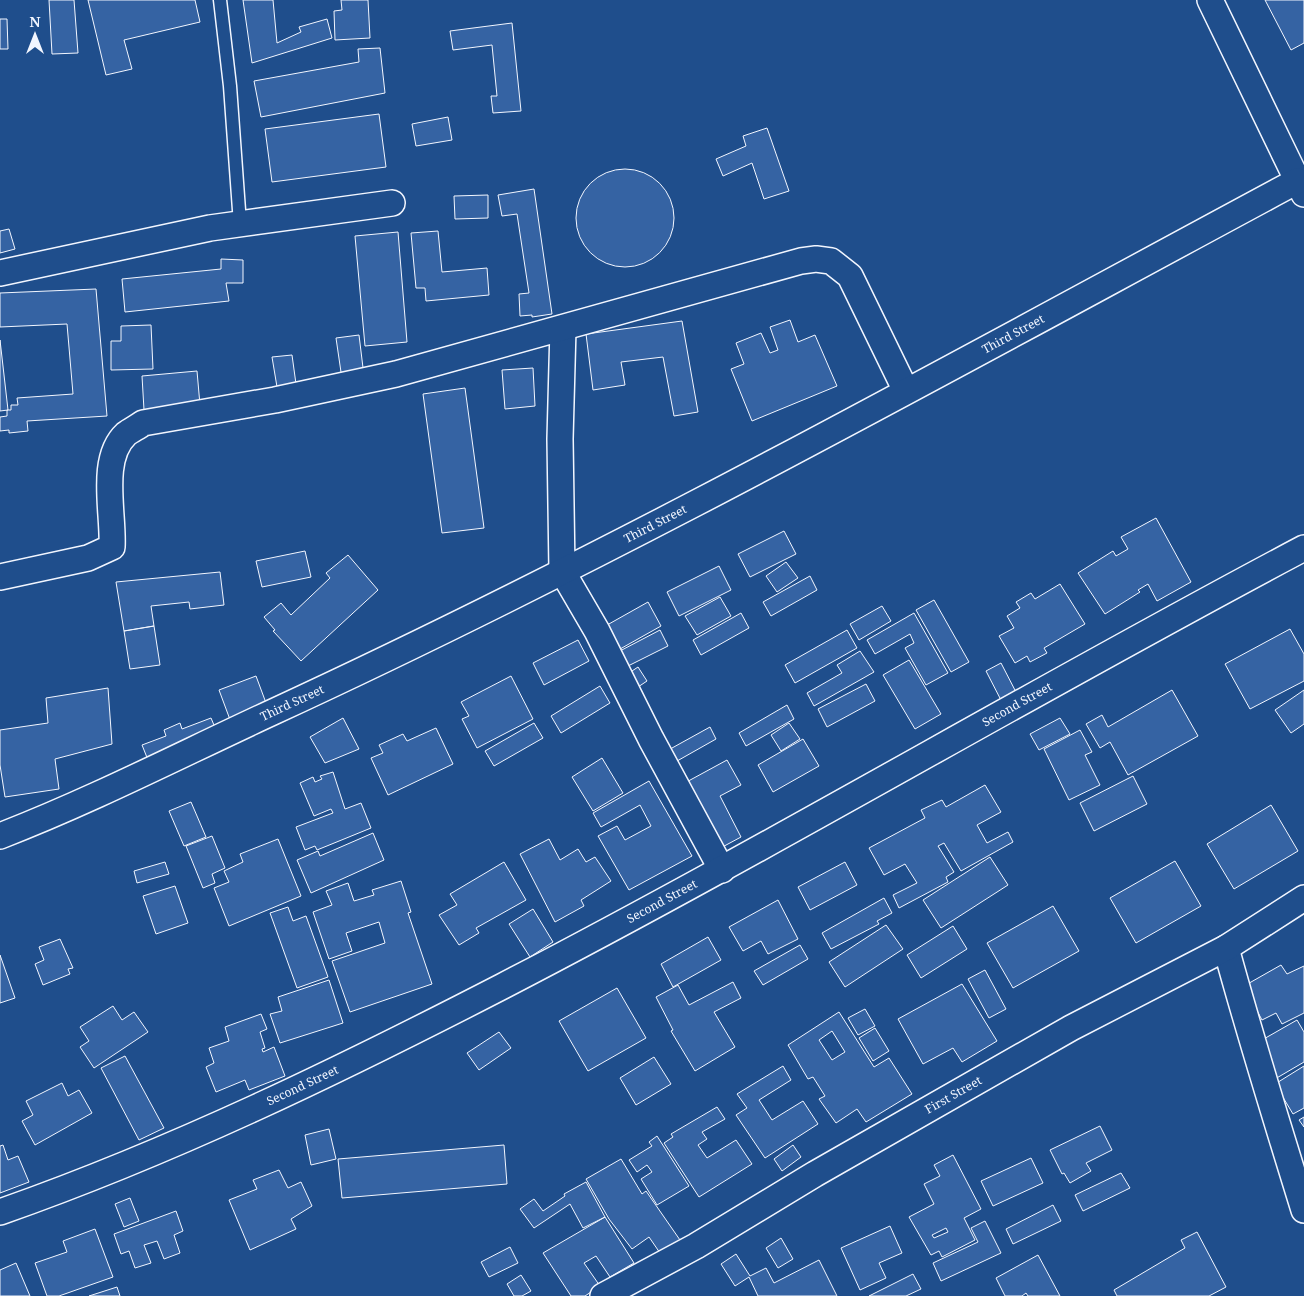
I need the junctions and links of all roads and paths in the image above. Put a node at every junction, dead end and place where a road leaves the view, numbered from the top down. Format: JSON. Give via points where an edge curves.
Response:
{"nodes":[{"id":1,"x":220,"y":0,"type":"edge"},
{"id":2,"x":1210,"y":0,"type":"edge"},
{"id":3,"x":1301,"y":188,"type":"edge"},
{"id":4,"x":392,"y":203,"type":"dead end"},
{"id":5,"x":240,"y":224,"type":"junction"},
{"id":6,"x":0,"y":273,"type":"edge"},
{"id":7,"x":563,"y":328,"type":"junction"},
{"id":8,"x":906,"y":392,"type":"junction"},
{"id":9,"x":1304,"y":548,"type":"edge"},
{"id":10,"x":562,"y":571,"type":"junction"},
{"id":11,"x":0,"y":577,"type":"edge"},
{"id":12,"x":0,"y":836,"type":"edge"},
{"id":13,"x":722,"y":870,"type":"junction"},
{"id":14,"x":1304,"y":898,"type":"edge"},
{"id":15,"x":1226,"y":948,"type":"junction"},
{"id":16,"x":1302,"y":1196,"type":"edge"},
{"id":17,"x":0,"y":1212,"type":"edge"},
{"id":18,"x":603,"y":1296,"type":"edge"}],
"edges":[{"from":1,"to":5,"type":"lane"},
{"from":2,"to":3,"type":"street"},
{"from":3,"to":8,"type":"street","name":"Third Street"},
{"from":4,"to":5,"type":"street"},
{"from":5,"to":6,"type":"street"},
{"from":7,"to":8,"type":"street","via":[[816,258],[831,261],[850,276]]},
{"from":7,"to":10,"type":"street","via":[[560,439]]},
{"from":7,"to":11,"type":"street","via":[[396,374],[275,400],[143,423],[126,434],[114,453],[110,481],[112,547],[88,558]]},
{"from":8,"to":10,"type":"street","name":"Third Street","via":[[742,481]]},
{"from":9,"to":13,"type":"street","name":"Second Street"},
{"from":10,"to":12,"type":"street","name":"Third Street","via":[[416,646],[127,782]]},
{"from":10,"to":13,"type":"street","via":[[597,631]]},
{"from":13,"to":17,"type":"street","name":"Second Street","via":[[423,1027],[257,1107],[143,1157]]},
{"from":14,"to":15,"type":"street","name":"First Street"},
{"from":15,"to":16,"type":"street","via":[[1258,1063]]},
{"from":15,"to":18,"type":"street","name":"First Street","via":[[1072,1028],[815,1174],[696,1246]]}]}
